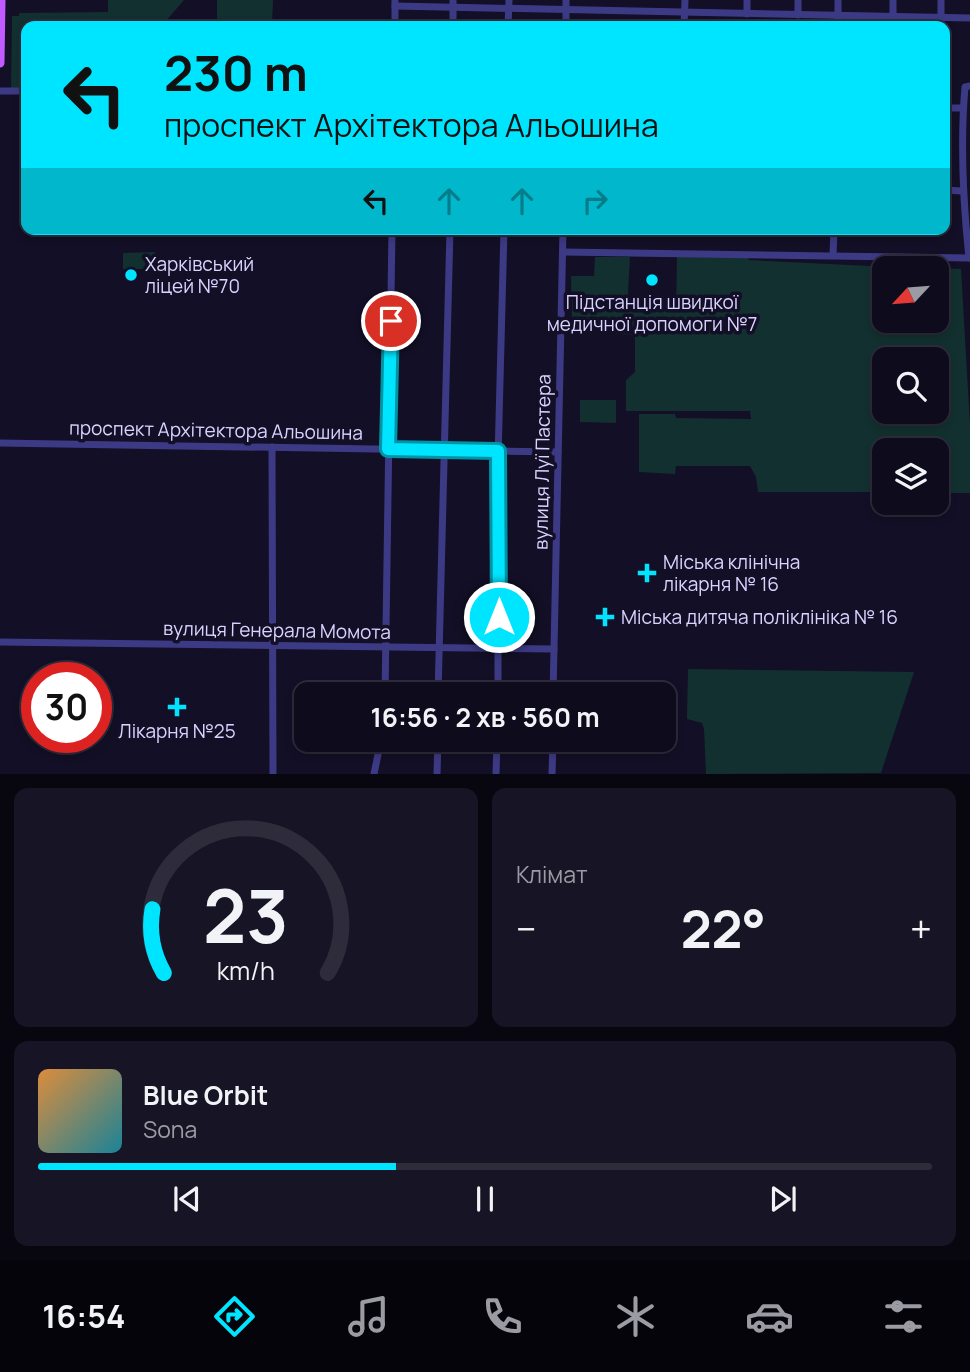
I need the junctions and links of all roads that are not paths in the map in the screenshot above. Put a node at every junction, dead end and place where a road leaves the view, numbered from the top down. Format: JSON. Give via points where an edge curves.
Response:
{"nodes":[{"id":1,"x":1,"y":0,"type":"edge"},
{"id":2,"x":566,"y":0,"type":"edge"},
{"id":3,"x":685,"y":0,"type":"edge"},
{"id":4,"x":747,"y":0,"type":"edge"},
{"id":5,"x":798,"y":0,"type":"edge"},
{"id":6,"x":838,"y":0,"type":"edge"},
{"id":7,"x":893,"y":0,"type":"edge"},
{"id":8,"x":941,"y":0,"type":"edge"},
{"id":9,"x":395,"y":3,"type":"edge"},
{"id":10,"x":453,"y":4,"type":"edge"},
{"id":11,"x":509,"y":4,"type":"edge"},
{"id":12,"x":566,"y":10,"type":"junction"},
{"id":13,"x":685,"y":12,"type":"junction"},
{"id":14,"x":747,"y":14,"type":"junction"},
{"id":15,"x":798,"y":15,"type":"junction"},
{"id":16,"x":838,"y":16,"type":"junction"},
{"id":17,"x":893,"y":16,"type":"junction"},
{"id":18,"x":941,"y":17,"type":"junction"},
{"id":19,"x":970,"y":18,"type":"edge"},
{"id":20,"x":395,"y":21,"type":"edge"},
{"id":21,"x":566,"y":21,"type":"edge"},
{"id":22,"x":684,"y":21,"type":"edge"},
{"id":23,"x":838,"y":21,"type":"edge"},
{"id":24,"x":0,"y":51,"type":"edge"},
{"id":25,"x":0,"y":63,"type":"edge"},
{"id":26,"x":970,"y":86,"type":"edge"},
{"id":27,"x":0,"y":91,"type":"edge"},
{"id":28,"x":21,"y":91,"type":"edge"},
{"id":29,"x":950,"y":108,"type":"edge"},
{"id":30,"x":964,"y":108,"type":"junction"},
{"id":31,"x":950,"y":190,"type":"edge"},
{"id":32,"x":962,"y":191,"type":"junction"},
{"id":33,"x":392,"y":235,"type":"edge"},
{"id":34,"x":450,"y":235,"type":"edge"},
{"id":35,"x":504,"y":235,"type":"edge"},
{"id":36,"x":563,"y":235,"type":"edge"},
{"id":37,"x":834,"y":235,"type":"edge"},
{"id":38,"x":563,"y":252,"type":"junction"},
{"id":39,"x":834,"y":255,"type":"junction"},
{"id":40,"x":969,"y":258,"type":"edge"},
{"id":41,"x":0,"y":443,"type":"edge"},
{"id":42,"x":272,"y":447,"type":"junction"},
{"id":43,"x":388,"y":449,"type":"junction"},
{"id":44,"x":445,"y":450,"type":"junction"},
{"id":45,"x":498,"y":451,"type":"junction"},
{"id":46,"x":558,"y":452,"type":"junction"},
{"id":47,"x":0,"y":642,"type":"edge"},
{"id":48,"x":271,"y":645,"type":"junction"},
{"id":49,"x":385,"y":647,"type":"junction"},
{"id":50,"x":438,"y":649,"type":"junction"},
{"id":51,"x":554,"y":649,"type":"junction"},
{"id":52,"x":498,"y":650,"type":"junction"},
{"id":53,"x":385,"y":682,"type":"edge"},
{"id":54,"x":438,"y":682,"type":"edge"},
{"id":55,"x":498,"y":682,"type":"edge"},
{"id":56,"x":554,"y":682,"type":"edge"},
{"id":57,"x":379,"y":752,"type":"edge"},
{"id":58,"x":438,"y":752,"type":"edge"},
{"id":59,"x":497,"y":752,"type":"edge"},
{"id":60,"x":552,"y":752,"type":"edge"},
{"id":61,"x":273,"y":774,"type":"edge"},
{"id":62,"x":374,"y":774,"type":"edge"},
{"id":63,"x":437,"y":774,"type":"edge"},
{"id":64,"x":496,"y":774,"type":"edge"},
{"id":65,"x":552,"y":774,"type":"edge"}],
"edges":[{"from":1,"to":24,"type":"main road"},
{"from":2,"to":12,"type":"street"},
{"from":3,"to":13,"type":"street"},
{"from":4,"to":14,"type":"street"},
{"from":5,"to":15,"type":"street"},
{"from":6,"to":16,"type":"street"},
{"from":7,"to":17,"type":"street"},
{"from":8,"to":18,"type":"street"},
{"from":9,"to":10,"type":"street"},
{"from":9,"to":20,"type":"street"},
{"from":10,"to":11,"type":"street"},
{"from":11,"to":12,"type":"street"},
{"from":12,"to":13,"type":"street"},
{"from":12,"to":21,"type":"street"},
{"from":13,"to":14,"type":"street"},
{"from":13,"to":22,"type":"street"},
{"from":14,"to":15,"type":"street"},
{"from":15,"to":16,"type":"street"},
{"from":16,"to":17,"type":"street"},
{"from":16,"to":23,"type":"street"},
{"from":17,"to":18,"type":"street"},
{"from":18,"to":19,"type":"street"},
{"from":24,"to":25,"type":"main road"},
{"from":26,"to":30,"type":"street","via":[[965,87]]},
{"from":27,"to":28,"type":"street"},
{"from":29,"to":30,"type":"street"},
{"from":30,"to":32,"type":"street"},
{"from":31,"to":32,"type":"street"},
{"from":32,"to":40,"type":"street"},
{"from":33,"to":43,"type":"street"},
{"from":34,"to":44,"type":"street"},
{"from":35,"to":45,"type":"street"},
{"from":36,"to":38,"type":"street","name":"вулиця Луї Пастера"},
{"from":37,"to":39,"type":"street"},
{"from":38,"to":39,"type":"street"},
{"from":38,"to":46,"type":"street","name":"вулиця Луї Пастера"},
{"from":39,"to":40,"type":"street"},
{"from":41,"to":42,"type":"street","name":"проспект Архітектора Альошина"},
{"from":42,"to":43,"type":"street","name":"проспект Архітектора Альошина"},
{"from":42,"to":48,"type":"street"},
{"from":43,"to":44,"type":"street","name":"проспект Архітектора Альошина"},
{"from":43,"to":49,"type":"street"},
{"from":44,"to":45,"type":"street","name":"проспект Архітектора Альошина"},
{"from":44,"to":50,"type":"street"},
{"from":45,"to":46,"type":"street","name":"проспект Архітектора Альошина"},
{"from":45,"to":52,"type":"street"},
{"from":46,"to":51,"type":"street","name":"вулиця Луї Пастера"},
{"from":47,"to":48,"type":"street","name":"вулиця Генерала Момота"},
{"from":48,"to":49,"type":"street","name":"вулиця Генерала Момота"},
{"from":48,"to":61,"type":"street"},
{"from":49,"to":50,"type":"street","name":"вулиця Генерала Момота"},
{"from":49,"to":53,"type":"street"},
{"from":50,"to":52,"type":"street","name":"вулиця Генерала Момота"},
{"from":50,"to":54,"type":"street"},
{"from":51,"to":52,"type":"street","name":"вулиця Генерала Момота"},
{"from":51,"to":56,"type":"street","name":"вулиця Луї Пастера"},
{"from":52,"to":55,"type":"street"},
{"from":57,"to":62,"type":"street"},
{"from":58,"to":63,"type":"street"},
{"from":59,"to":64,"type":"street"},
{"from":60,"to":65,"type":"street"}]}
